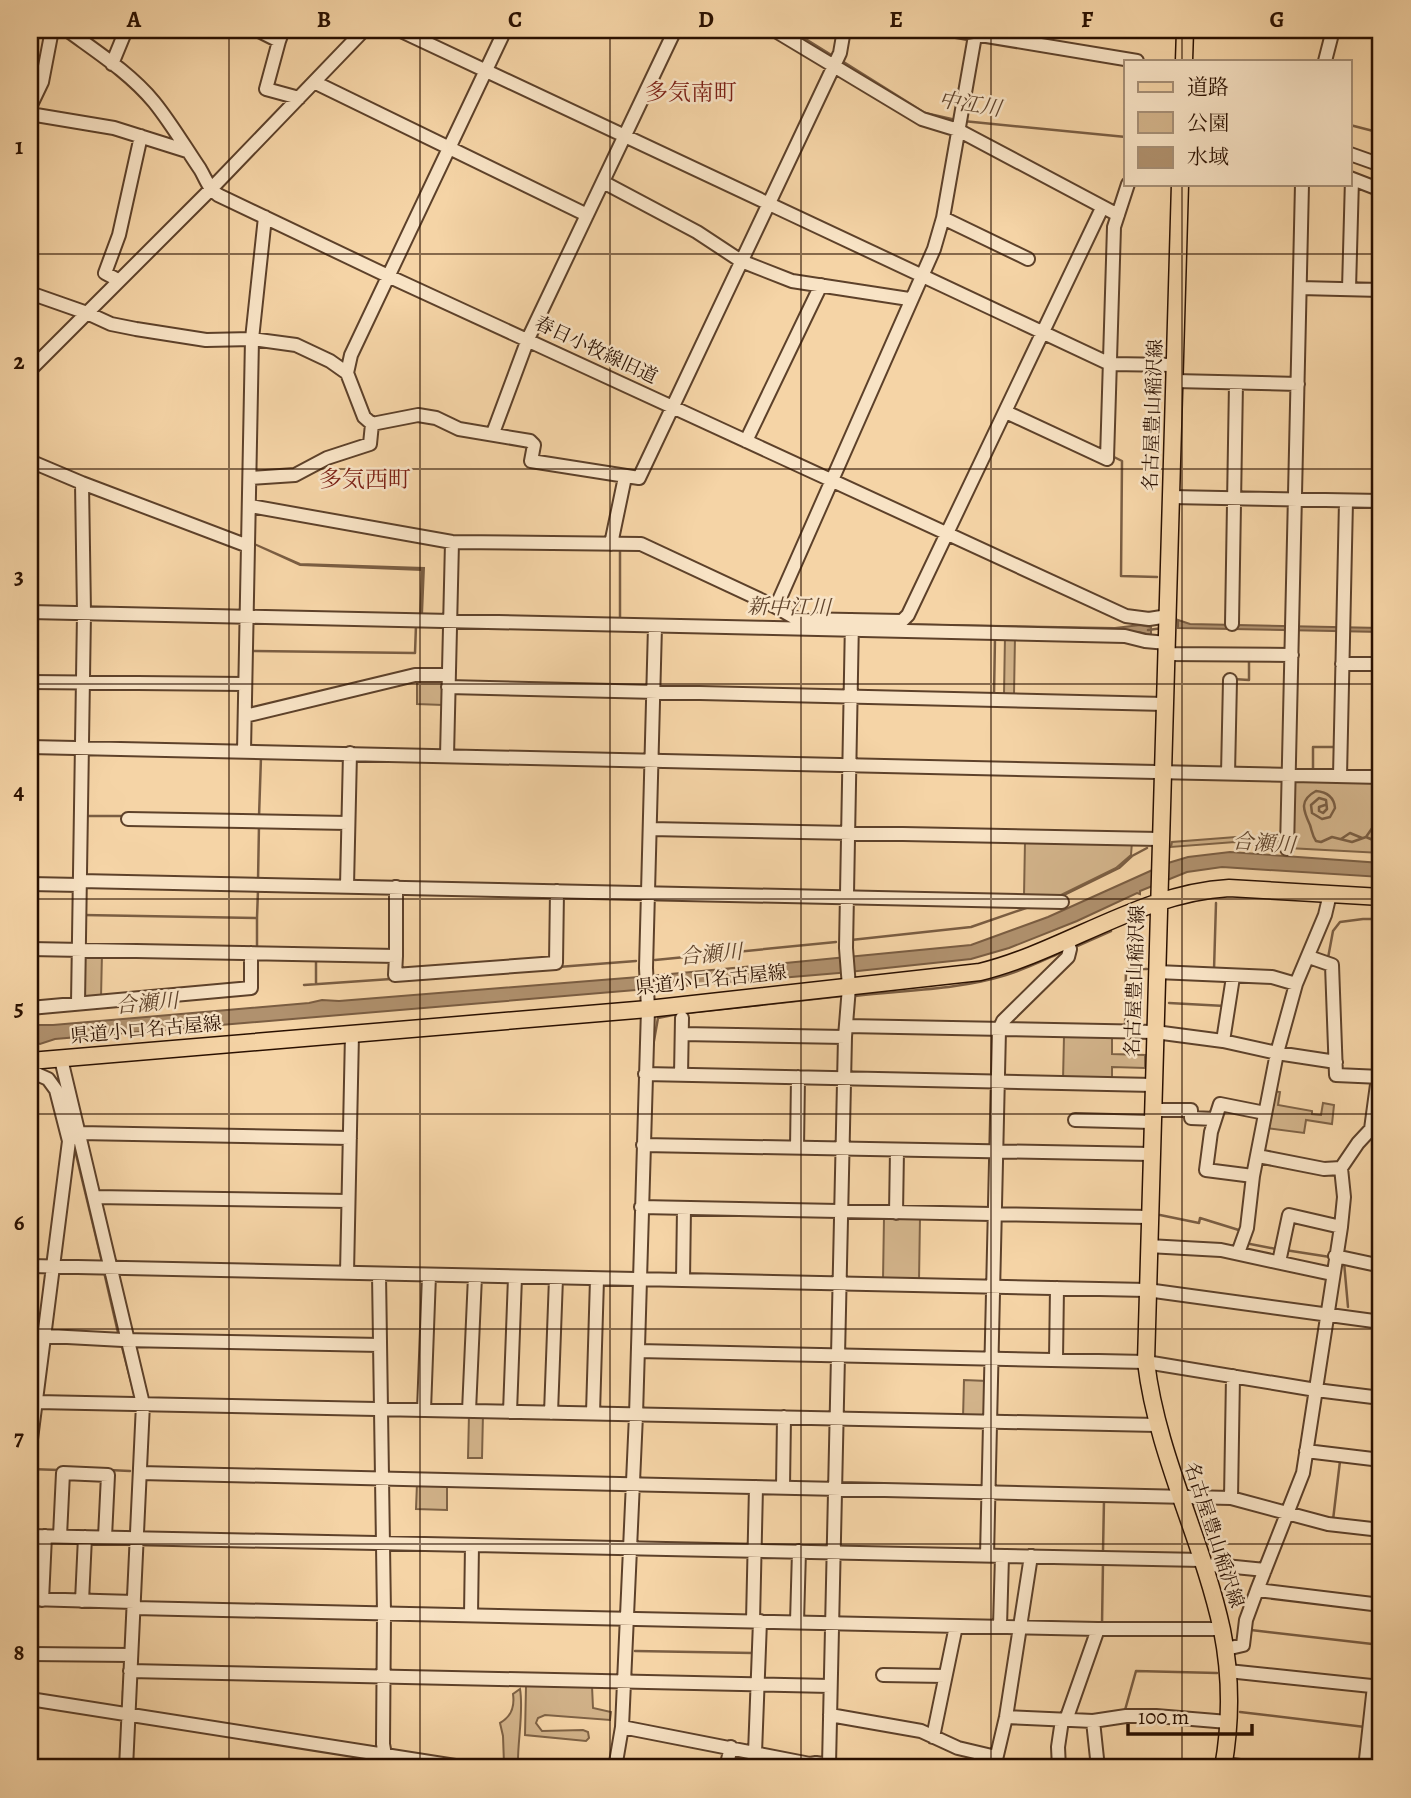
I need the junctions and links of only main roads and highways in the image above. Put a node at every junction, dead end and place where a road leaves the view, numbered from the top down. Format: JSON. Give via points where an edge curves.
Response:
{"nodes":[{"id":1,"x":1185,"y":30,"type":"edge"},
{"id":2,"x":1184,"y":60,"type":"edge"},
{"id":3,"x":1180,"y":186,"type":"edge"},
{"id":4,"x":1381,"y":897,"type":"edge"},
{"id":5,"x":1158,"y":901,"type":"junction"},
{"id":6,"x":30,"y":1061,"type":"edge"},
{"id":7,"x":1224,"y":1766,"type":"edge"}],
"edges":[{"from":1,"to":2,"type":"main road"},
{"from":3,"to":5,"type":"main road","name":"名古屋豊山稲沢線"},
{"from":4,"to":5,"type":"main road","name":"県道小口名古屋線","via":[[1229,888]]},
{"from":5,"to":6,"type":"main road","name":"県道小口名古屋線","via":[[1009,965],[980,972]]},
{"from":5,"to":7,"type":"main road","name":"名古屋豊山稲沢線","via":[[1146,1362],[1157,1425],[1222,1629],[1228,1671]]}]}
